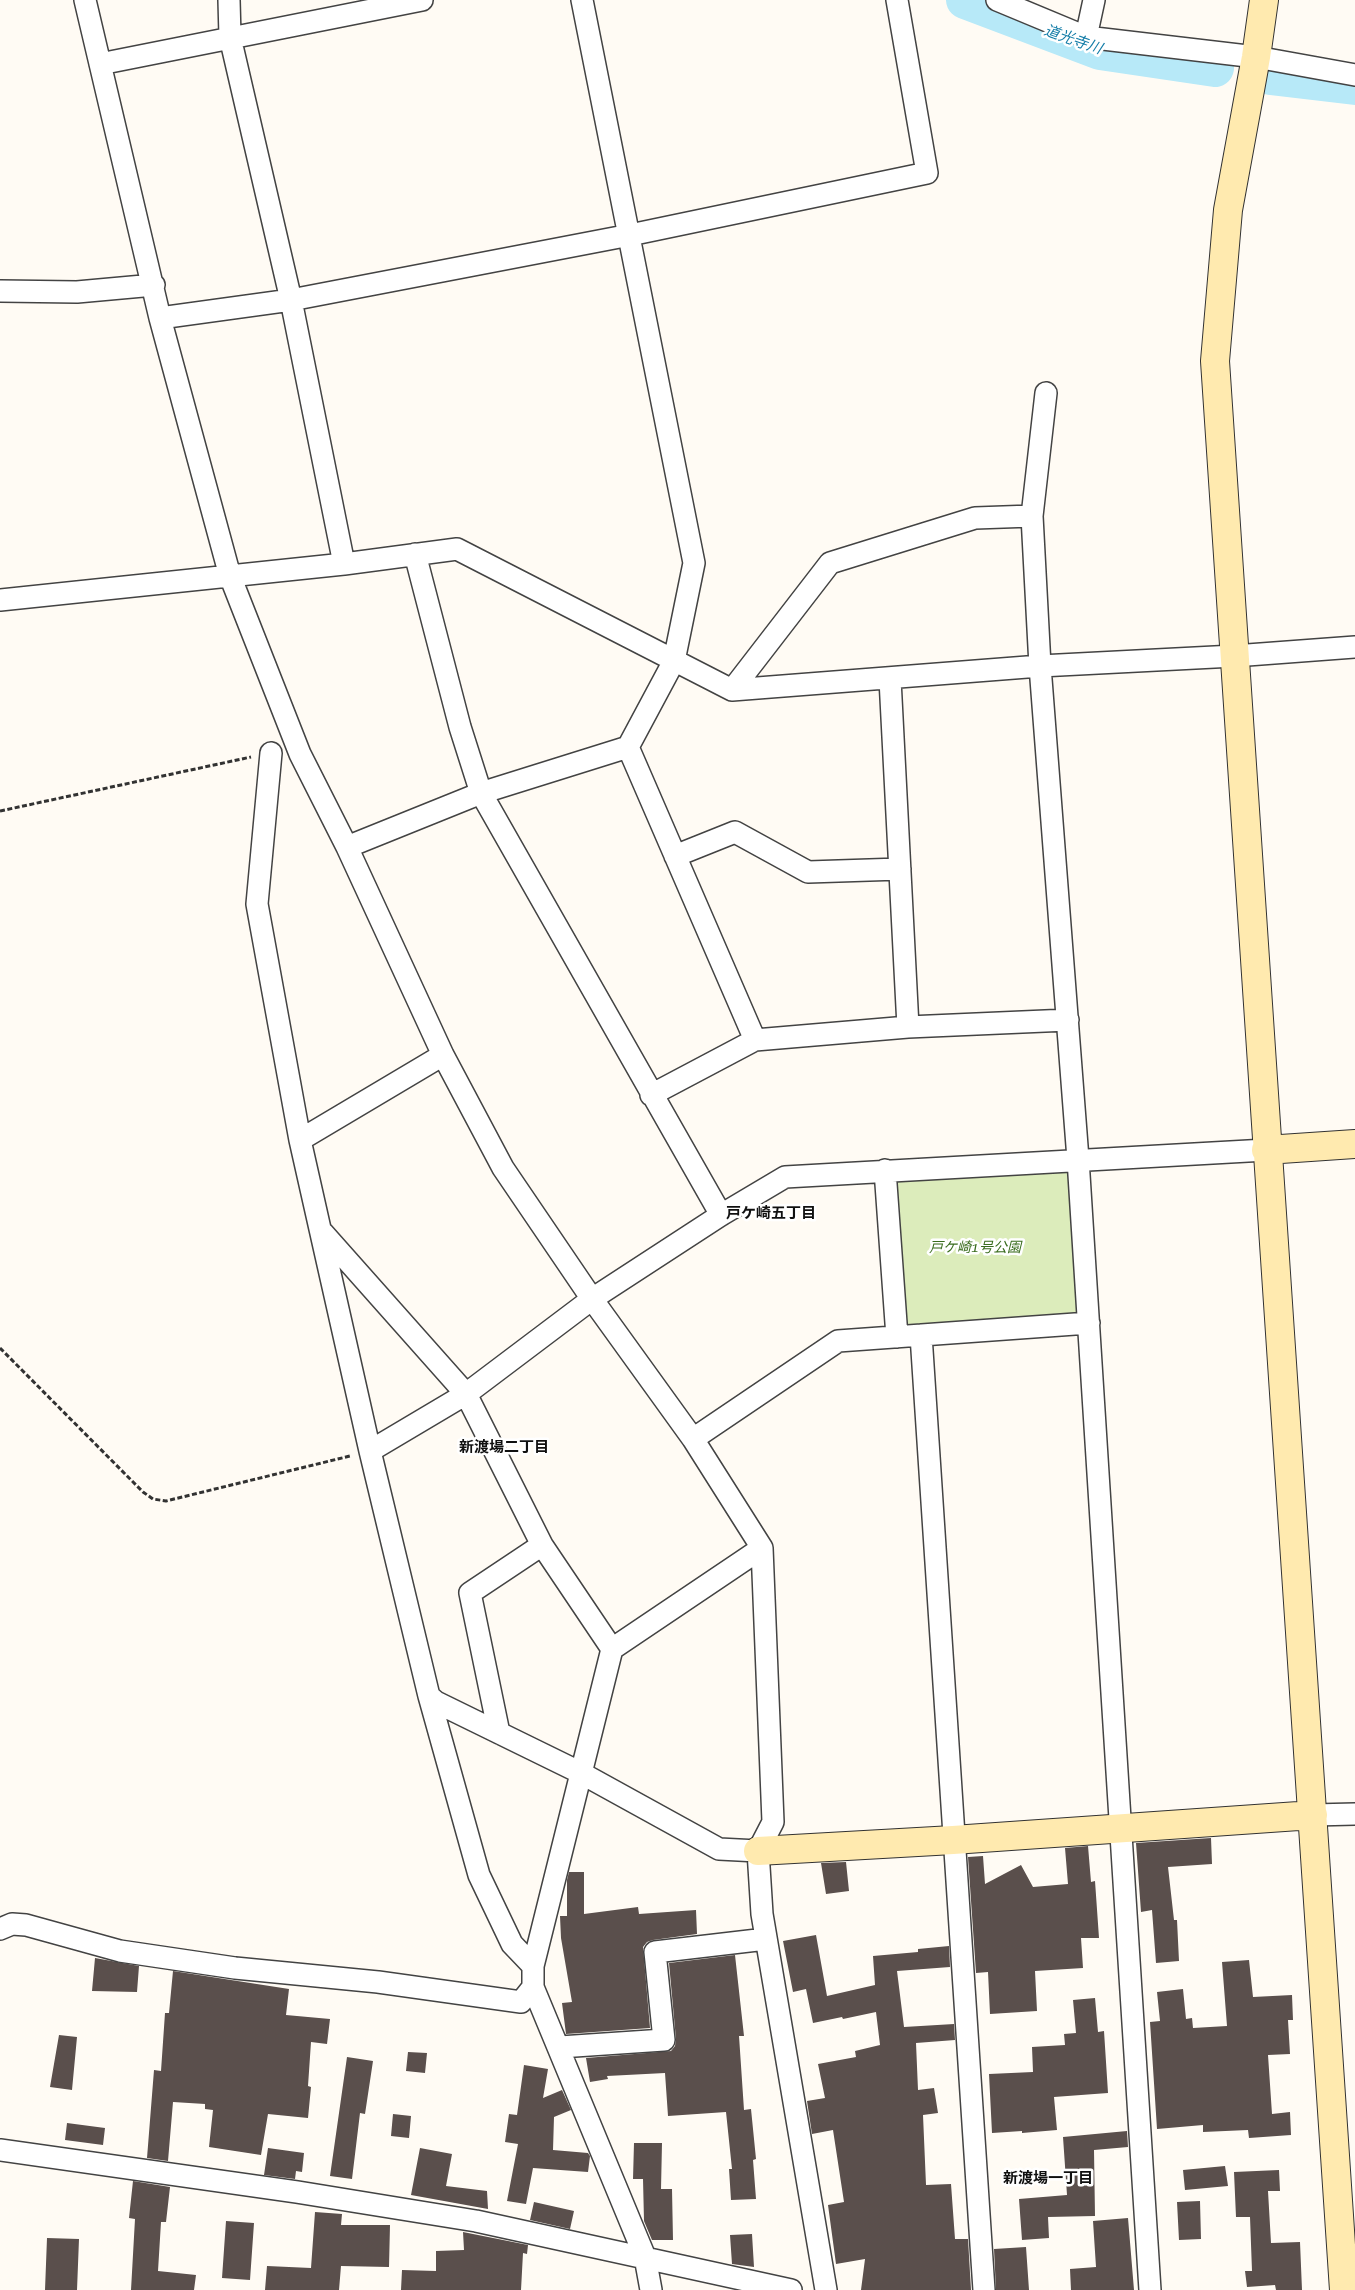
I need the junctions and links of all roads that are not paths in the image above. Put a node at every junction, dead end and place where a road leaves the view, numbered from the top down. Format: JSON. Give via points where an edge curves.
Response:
{"nodes":[{"id":1,"x":85,"y":0,"type":"edge"},
{"id":2,"x":229,"y":0,"type":"edge"},
{"id":3,"x":422,"y":0,"type":"edge"},
{"id":4,"x":582,"y":0,"type":"edge"},
{"id":5,"x":897,"y":0,"type":"edge"},
{"id":6,"x":997,"y":0,"type":"edge"},
{"id":7,"x":1094,"y":0,"type":"edge"},
{"id":8,"x":1264,"y":0,"type":"edge"},
{"id":9,"x":230,"y":37,"type":"junction"},
{"id":10,"x":1086,"y":37,"type":"junction"},
{"id":11,"x":1256,"y":57,"type":"junction"},
{"id":12,"x":100,"y":64,"type":"junction"},
{"id":13,"x":1355,"y":75,"type":"edge"},
{"id":14,"x":630,"y":235,"type":"junction"},
{"id":15,"x":154,"y":285,"type":"junction"},
{"id":16,"x":0,"y":291,"type":"edge"},
{"id":17,"x":291,"y":300,"type":"junction"},
{"id":18,"x":160,"y":318,"type":"junction"},
{"id":19,"x":1046,"y":393,"type":"dead end"},
{"id":20,"x":1032,"y":516,"type":"junction"},
{"id":21,"x":415,"y":554,"type":"junction"},
{"id":22,"x":344,"y":564,"type":"junction"},
{"id":23,"x":230,"y":576,"type":"junction"},
{"id":24,"x":0,"y":600,"type":"edge"},
{"id":25,"x":1355,"y":647,"type":"edge"},
{"id":26,"x":1234,"y":656,"type":"junction"},
{"id":27,"x":674,"y":661,"type":"junction"},
{"id":28,"x":1040,"y":666,"type":"junction"},
{"id":29,"x":890,"y":679,"type":"junction"},
{"id":30,"x":732,"y":690,"type":"junction"},
{"id":31,"x":628,"y":747,"type":"junction"},
{"id":32,"x":271,"y":753,"type":"road end"},
{"id":33,"x":481,"y":793,"type":"junction"},
{"id":34,"x":347,"y":847,"type":"junction"},
{"id":35,"x":675,"y":856,"type":"junction"},
{"id":36,"x":900,"y":869,"type":"junction"},
{"id":37,"x":1068,"y":1020,"type":"junction"},
{"id":38,"x":908,"y":1027,"type":"junction"},
{"id":39,"x":755,"y":1040,"type":"junction"},
{"id":40,"x":442,"y":1055,"type":"junction"},
{"id":41,"x":651,"y":1095,"type":"junction"},
{"id":42,"x":300,"y":1140,"type":"junction"},
{"id":43,"x":1355,"y":1144,"type":"edge"},
{"id":44,"x":1266,"y":1150,"type":"junction"},
{"id":45,"x":1078,"y":1159,"type":"junction"},
{"id":46,"x":885,"y":1170,"type":"junction"},
{"id":47,"x":721,"y":1215,"type":"junction"},
{"id":48,"x":320,"y":1230,"type":"junction"},
{"id":49,"x":592,"y":1299,"type":"junction"},
{"id":50,"x":1089,"y":1323,"type":"junction"},
{"id":51,"x":921,"y":1335,"type":"junction"},
{"id":52,"x":897,"y":1336,"type":"junction"},
{"id":53,"x":466,"y":1394,"type":"junction"},
{"id":54,"x":693,"y":1439,"type":"junction"},
{"id":55,"x":370,"y":1451,"type":"junction"},
{"id":56,"x":542,"y":1545,"type":"junction"},
{"id":57,"x":762,"y":1548,"type":"junction"},
{"id":58,"x":612,"y":1649,"type":"junction"},
{"id":59,"x":429,"y":1696,"type":"junction"},
{"id":60,"x":499,"y":1733,"type":"junction"},
{"id":61,"x":581,"y":1774,"type":"junction"},
{"id":62,"x":1355,"y":1814,"type":"edge"},
{"id":63,"x":1313,"y":1815,"type":"junction"},
{"id":64,"x":1119,"y":1828,"type":"junction"},
{"id":65,"x":953,"y":1840,"type":"junction"},
{"id":66,"x":758,"y":1850,"type":"junction"},
{"id":67,"x":0,"y":1929,"type":"edge"},
{"id":68,"x":766,"y":1939,"type":"junction"},
{"id":69,"x":533,"y":1976,"type":"junction"},
{"id":70,"x":560,"y":2047,"type":"junction"},
{"id":71,"x":0,"y":2150,"type":"edge"},
{"id":72,"x":645,"y":2257,"type":"junction"},
{"id":73,"x":651,"y":2290,"type":"edge"},
{"id":74,"x":791,"y":2290,"type":"edge"},
{"id":75,"x":826,"y":2290,"type":"edge"},
{"id":76,"x":984,"y":2290,"type":"edge"},
{"id":77,"x":1150,"y":2290,"type":"edge"},
{"id":78,"x":1344,"y":2290,"type":"edge"}],
"edges":[{"from":1,"to":12,"type":"street"},
{"from":2,"to":9,"type":"street"},
{"from":3,"to":9,"type":"street"},
{"from":4,"to":14,"type":"street"},
{"from":5,"to":14,"type":"street","via":[[927,174]]},
{"from":6,"to":10,"type":"street"},
{"from":7,"to":10,"type":"street"},
{"from":8,"to":11,"type":"street"},
{"from":9,"to":12,"type":"street"},
{"from":9,"to":17,"type":"street"},
{"from":10,"to":11,"type":"street"},
{"from":11,"to":13,"type":"street"},
{"from":11,"to":26,"type":"street","via":[[1228,210],[1215,361]]},
{"from":12,"to":15,"type":"street"},
{"from":14,"to":17,"type":"street"},
{"from":14,"to":27,"type":"street","via":[[694,563]]},
{"from":15,"to":16,"type":"street","via":[[77,292]]},
{"from":15,"to":18,"type":"street"},
{"from":17,"to":18,"type":"street"},
{"from":17,"to":22,"type":"street"},
{"from":18,"to":23,"type":"street"},
{"from":19,"to":20,"type":"street"},
{"from":20,"to":28,"type":"street"},
{"from":20,"to":30,"type":"street","via":[[975,518],[830,563]]},
{"from":21,"to":22,"type":"street"},
{"from":21,"to":27,"type":"street","via":[[457,548]]},
{"from":21,"to":33,"type":"street","via":[[460,727]]},
{"from":22,"to":23,"type":"street"},
{"from":23,"to":24,"type":"street"},
{"from":23,"to":34,"type":"street","via":[[300,754]]},
{"from":25,"to":26,"type":"street"},
{"from":26,"to":28,"type":"street"},
{"from":26,"to":44,"type":"street"},
{"from":27,"to":30,"type":"street"},
{"from":27,"to":31,"type":"street"},
{"from":28,"to":29,"type":"street"},
{"from":28,"to":37,"type":"street"},
{"from":29,"to":30,"type":"street"},
{"from":29,"to":36,"type":"street"},
{"from":31,"to":33,"type":"street"},
{"from":31,"to":35,"type":"street"},
{"from":32,"to":42,"type":"street","via":[[257,904]]},
{"from":33,"to":34,"type":"street"},
{"from":33,"to":41,"type":"street"},
{"from":34,"to":40,"type":"street"},
{"from":35,"to":36,"type":"street","via":[[735,832],[808,872]]},
{"from":35,"to":39,"type":"street"},
{"from":36,"to":38,"type":"street"},
{"from":37,"to":38,"type":"street"},
{"from":37,"to":45,"type":"street"},
{"from":38,"to":39,"type":"street"},
{"from":39,"to":41,"type":"street"},
{"from":40,"to":42,"type":"street"},
{"from":40,"to":49,"type":"street","via":[[503,1168]]},
{"from":41,"to":47,"type":"street"},
{"from":42,"to":48,"type":"street"},
{"from":43,"to":44,"type":"street"},
{"from":44,"to":45,"type":"street"},
{"from":44,"to":63,"type":"street"},
{"from":45,"to":46,"type":"street"},
{"from":45,"to":50,"type":"street"},
{"from":46,"to":47,"type":"street","via":[[785,1177]]},
{"from":46,"to":52,"type":"street"},
{"from":47,"to":49,"type":"street"},
{"from":48,"to":53,"type":"street"},
{"from":48,"to":55,"type":"street"},
{"from":49,"to":53,"type":"street"},
{"from":49,"to":54,"type":"street"},
{"from":50,"to":51,"type":"street"},
{"from":50,"to":64,"type":"street"},
{"from":51,"to":52,"type":"street"},
{"from":51,"to":65,"type":"street"},
{"from":52,"to":54,"type":"street","via":[[838,1341]]},
{"from":53,"to":55,"type":"street"},
{"from":53,"to":56,"type":"street"},
{"from":54,"to":57,"type":"street"},
{"from":55,"to":59,"type":"street"},
{"from":56,"to":58,"type":"street"},
{"from":56,"to":60,"type":"street","via":[[470,1592]]},
{"from":57,"to":58,"type":"street"},
{"from":57,"to":66,"type":"street","via":[[774,1822]]},
{"from":58,"to":61,"type":"street"},
{"from":59,"to":60,"type":"street"},
{"from":59,"to":69,"type":"street","via":[[479,1875],[512,1944]]},
{"from":60,"to":61,"type":"street"},
{"from":61,"to":66,"type":"street","via":[[719,1849]]},
{"from":61,"to":69,"type":"street"},
{"from":62,"to":63,"type":"street"},
{"from":63,"to":64,"type":"street"},
{"from":63,"to":78,"type":"street"},
{"from":64,"to":65,"type":"street"},
{"from":64,"to":77,"type":"street"},
{"from":65,"to":66,"type":"street"},
{"from":65,"to":76,"type":"street"},
{"from":66,"to":68,"type":"street"},
{"from":67,"to":69,"type":"street","via":[[12,1924],[26,1925],[120,1951],[521,2002]]},
{"from":68,"to":70,"type":"street","via":[[655,1952],[664,2040]]},
{"from":68,"to":75,"type":"street"},
{"from":69,"to":70,"type":"street"},
{"from":70,"to":72,"type":"street"},
{"from":71,"to":72,"type":"street","via":[[476,2221]]},
{"from":72,"to":73,"type":"street"},
{"from":72,"to":74,"type":"street"}]}
